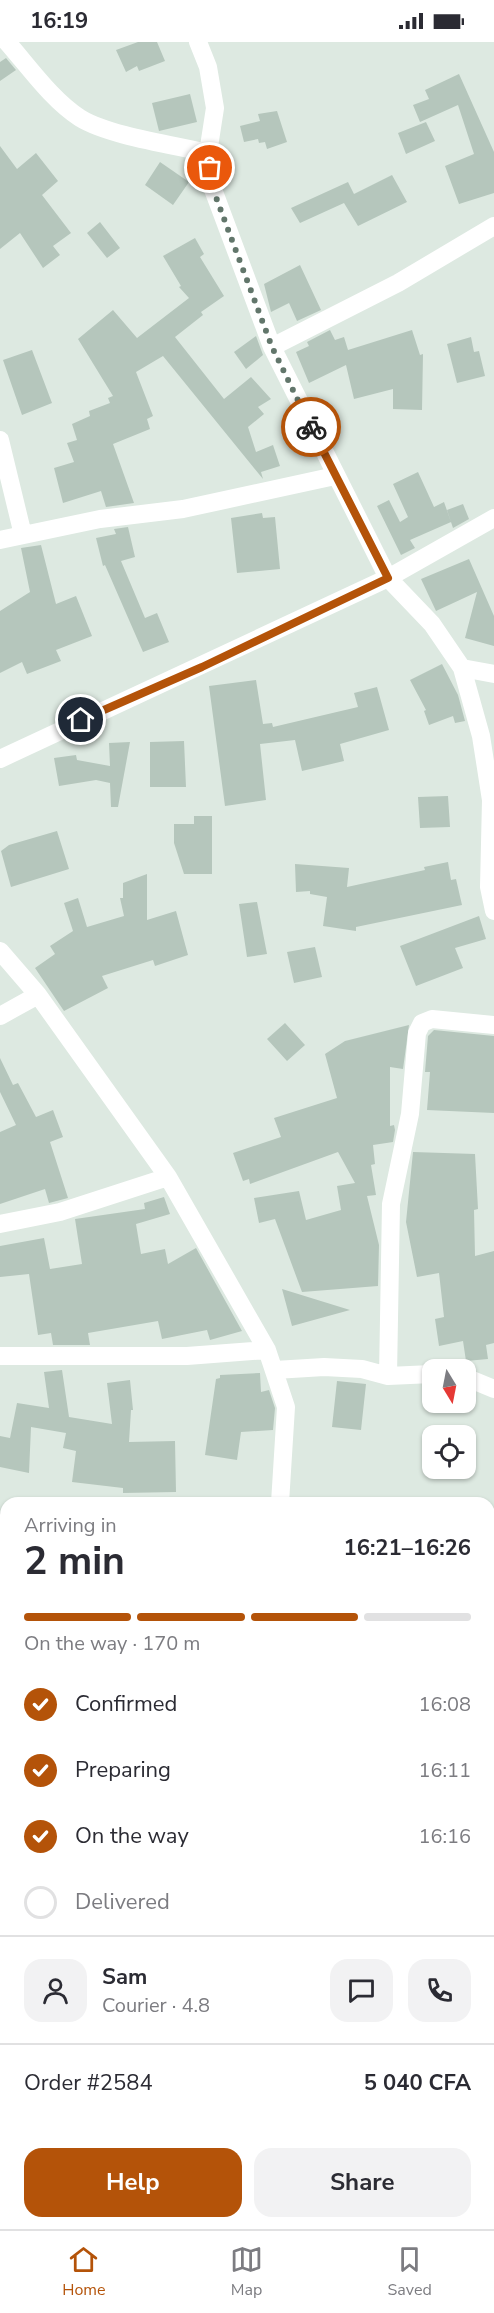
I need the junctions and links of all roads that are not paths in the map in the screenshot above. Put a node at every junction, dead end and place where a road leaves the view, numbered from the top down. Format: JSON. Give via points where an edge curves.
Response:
{"nodes":[{"id":1,"x":7,"y":42,"type":"edge"},
{"id":2,"x":198,"y":42,"type":"edge"},
{"id":3,"x":208,"y":153,"type":"junction"},
{"id":4,"x":494,"y":226,"type":"edge"},
{"id":5,"x":272,"y":347,"type":"junction"},
{"id":6,"x":0,"y":440,"type":"edge"},
{"id":7,"x":335,"y":476,"type":"junction"},
{"id":8,"x":494,"y":518,"type":"edge"},
{"id":9,"x":23,"y":535,"type":"junction"},
{"id":10,"x":0,"y":540,"type":"edge"},
{"id":11,"x":388,"y":578,"type":"junction"},
{"id":12,"x":462,"y":668,"type":"junction"},
{"id":13,"x":494,"y":674,"type":"edge"},
{"id":14,"x":0,"y":759,"type":"edge"},
{"id":15,"x":494,"y":911,"type":"edge"},
{"id":16,"x":0,"y":951,"type":"edge"},
{"id":17,"x":38,"y":995,"type":"junction"},
{"id":18,"x":0,"y":1016,"type":"edge"},
{"id":19,"x":494,"y":1025,"type":"edge"},
{"id":20,"x":168,"y":1177,"type":"junction"},
{"id":21,"x":0,"y":1224,"type":"edge"},
{"id":22,"x":267,"y":1350,"type":"junction"},
{"id":23,"x":0,"y":1356,"type":"edge"},
{"id":24,"x":275,"y":1370,"type":"junction"},
{"id":25,"x":422,"y":1374,"type":"edge"},
{"id":26,"x":388,"y":1376,"type":"junction"},
{"id":27,"x":476,"y":1382,"type":"edge"},
{"id":28,"x":494,"y":1389,"type":"edge"},
{"id":29,"x":280,"y":1497,"type":"edge"}],
"edges":[{"from":1,"to":3,"type":"street","via":[[67,108],[83,119]]},
{"from":2,"to":3,"type":"street","via":[[208,67],[215,108]]},
{"from":3,"to":5,"type":"street","via":[[211,184]]},
{"from":4,"to":5,"type":"street","via":[[398,283]]},
{"from":5,"to":7,"type":"street"},
{"from":6,"to":9,"type":"street"},
{"from":7,"to":9,"type":"street","via":[[183,508],[99,519]]},
{"from":7,"to":11,"type":"street"},
{"from":8,"to":11,"type":"street"},
{"from":9,"to":10,"type":"street"},
{"from":11,"to":12,"type":"street","via":[[432,624]]},
{"from":11,"to":14,"type":"street"},
{"from":12,"to":13,"type":"street"},
{"from":12,"to":15,"type":"street","via":[[482,736],[491,800],[489,887]]},
{"from":16,"to":17,"type":"street"},
{"from":17,"to":18,"type":"street"},
{"from":17,"to":20,"type":"street"},
{"from":19,"to":26,"type":"street","via":[[432,1019],[422,1023],[417,1033],[410,1114],[391,1204]]},
{"from":20,"to":21,"type":"street","via":[[60,1212]]},
{"from":20,"to":22,"type":"street"},
{"from":22,"to":23,"type":"street","via":[[187,1356]]},
{"from":22,"to":24,"type":"street"},
{"from":24,"to":26,"type":"street","via":[[362,1369]]},
{"from":24,"to":29,"type":"street","via":[[285,1407]]},
{"from":25,"to":26,"type":"street"},
{"from":27,"to":28,"type":"street"}]}
